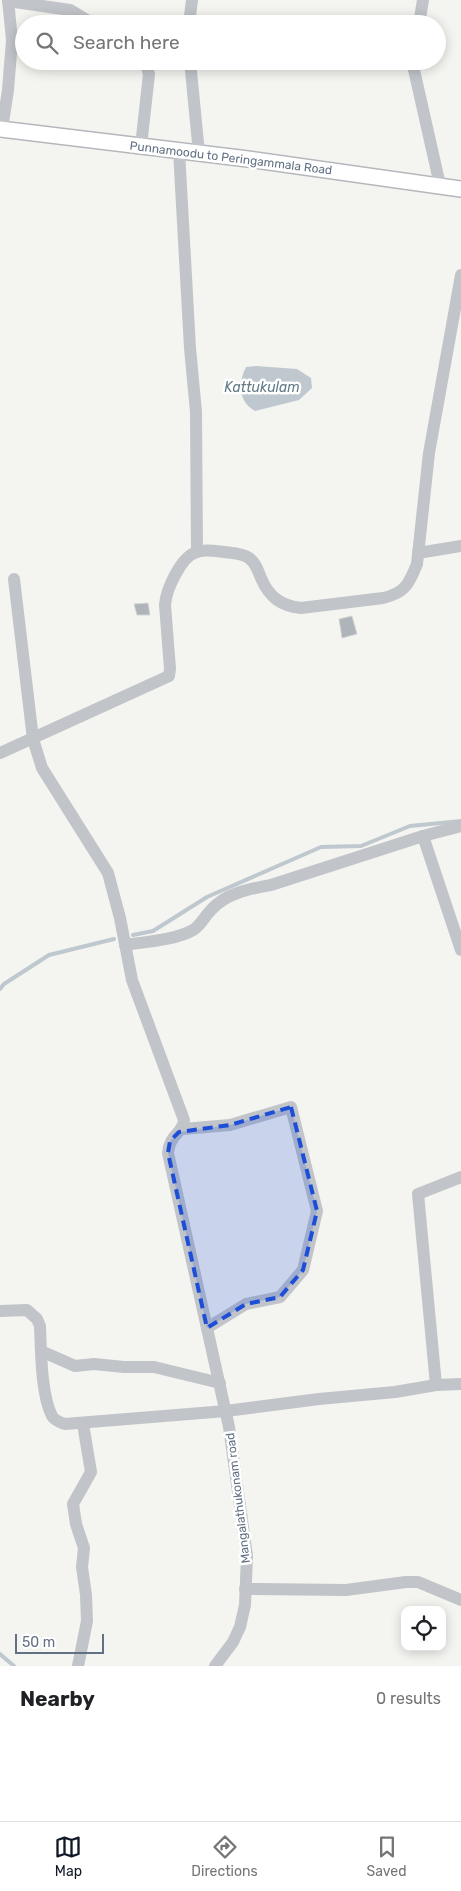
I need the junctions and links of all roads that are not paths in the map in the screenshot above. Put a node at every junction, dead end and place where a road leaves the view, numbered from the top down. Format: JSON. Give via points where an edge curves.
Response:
{"nodes":[{"id":1,"x":192,"y":0,"type":"edge"},
{"id":2,"x":423,"y":0,"type":"edge"},
{"id":3,"x":8,"y":1,"type":"edge"},
{"id":4,"x":78,"y":15,"type":"edge"},
{"id":5,"x":190,"y":15,"type":"edge"},
{"id":6,"x":420,"y":15,"type":"edge"},
{"id":7,"x":147,"y":70,"type":"edge"},
{"id":8,"x":191,"y":70,"type":"edge"},
{"id":9,"x":414,"y":70,"type":"edge"},
{"id":10,"x":1,"y":129,"type":"edge"},
{"id":11,"x":141,"y":146,"type":"junction"},
{"id":12,"x":179,"y":151,"type":"junction"},
{"id":13,"x":199,"y":153,"type":"junction"},
{"id":14,"x":440,"y":185,"type":"junction"},
{"id":15,"x":461,"y":189,"type":"edge"},
{"id":16,"x":461,"y":275,"type":"edge"},
{"id":17,"x":461,"y":546,"type":"edge"},
{"id":18,"x":197,"y":552,"type":"junction"},
{"id":19,"x":418,"y":552,"type":"junction"},
{"id":20,"x":14,"y":579,"type":"dead end"},
{"id":21,"x":33,"y":739,"type":"junction"},
{"id":22,"x":0,"y":752,"type":"edge"},
{"id":23,"x":461,"y":826,"type":"edge"},
{"id":24,"x":423,"y":836,"type":"junction"},
{"id":25,"x":125,"y":945,"type":"junction"},
{"id":26,"x":461,"y":950,"type":"edge"},
{"id":27,"x":182,"y":1128,"type":"junction"},
{"id":28,"x":461,"y":1177,"type":"edge"},
{"id":29,"x":0,"y":1311,"type":"edge"},
{"id":30,"x":207,"y":1328,"type":"junction"},
{"id":31,"x":45,"y":1353,"type":"junction"},
{"id":32,"x":220,"y":1383,"type":"junction"},
{"id":33,"x":461,"y":1384,"type":"edge"},
{"id":34,"x":436,"y":1385,"type":"junction"},
{"id":35,"x":226,"y":1411,"type":"junction"},
{"id":36,"x":82,"y":1424,"type":"junction"},
{"id":37,"x":245,"y":1588,"type":"junction"},
{"id":38,"x":461,"y":1600,"type":"edge"},
{"id":39,"x":78,"y":1666,"type":"edge"},
{"id":40,"x":215,"y":1666,"type":"edge"}],
"edges":[{"from":1,"to":5,"type":"street"},
{"from":2,"to":6,"type":"street"},
{"from":3,"to":4,"type":"street","via":[[70,10]]},
{"from":3,"to":10,"type":"street","via":[[12,40]]},
{"from":7,"to":11,"type":"street"},
{"from":8,"to":13,"type":"street"},
{"from":9,"to":14,"type":"street"},
{"from":10,"to":11,"type":"main road","name":"Punnamoodu to Peringammala Road"},
{"from":11,"to":12,"type":"main road","name":"Punnamoodu to Peringammala Road"},
{"from":12,"to":13,"type":"main road","name":"Punnamoodu to Peringammala Road"},
{"from":12,"to":18,"type":"street","via":[[196,412]]},
{"from":13,"to":14,"type":"main road","name":"Punnamoodu to Peringammala Road"},
{"from":14,"to":15,"type":"main road","name":"Punnamoodu to Peringammala Road"},
{"from":16,"to":19,"type":"street","via":[[429,453]]},
{"from":17,"to":19,"type":"street"},
{"from":18,"to":19,"type":"street","via":[[238,553],[249,558],[271,595],[288,607],[301,608],[396,595],[410,580]]},
{"from":18,"to":21,"type":"street","via":[[186,558],[168,587],[165,605],[169,676]]},
{"from":20,"to":21,"type":"street"},
{"from":21,"to":22,"type":"street"},
{"from":21,"to":25,"type":"street","via":[[42,768],[108,874]]},
{"from":23,"to":24,"type":"street"},
{"from":24,"to":25,"type":"street","via":[[226,898],[212,908],[194,930],[179,936]]},
{"from":24,"to":26,"type":"street"},
{"from":25,"to":27,"type":"street","via":[[132,980],[180,1106],[184,1120]]},
{"from":27,"to":30,"type":"street","name":"Mangalathukonam road","via":[[170,1141],[168,1152]]},
{"from":27,"to":30,"type":"street","via":[[230,1125],[291,1107],[317,1211],[303,1270],[280,1297],[246,1304]]},
{"from":28,"to":34,"type":"street","via":[[418,1194]]},
{"from":29,"to":31,"type":"street","via":[[20,1309],[32,1313],[40,1326]]},
{"from":30,"to":32,"type":"street","name":"Mangalathukonam road"},
{"from":31,"to":32,"type":"street","via":[[75,1366],[154,1367]]},
{"from":31,"to":36,"type":"street","via":[[44,1386],[52,1416],[65,1424]]},
{"from":32,"to":35,"type":"street","name":"Mangalathukonam road"},
{"from":33,"to":34,"type":"street"},
{"from":34,"to":35,"type":"street"},
{"from":35,"to":36,"type":"street"},
{"from":35,"to":37,"type":"street","name":"Mangalathukonam road","via":[[247,1556]]},
{"from":36,"to":39,"type":"street","via":[[91,1472],[73,1504],[84,1548],[82,1567],[87,1621]]},
{"from":37,"to":38,"type":"street","via":[[346,1590],[418,1582]]},
{"from":37,"to":40,"type":"street","name":"Mangalathukonam road","via":[[245,1605],[234,1642]]}]}
